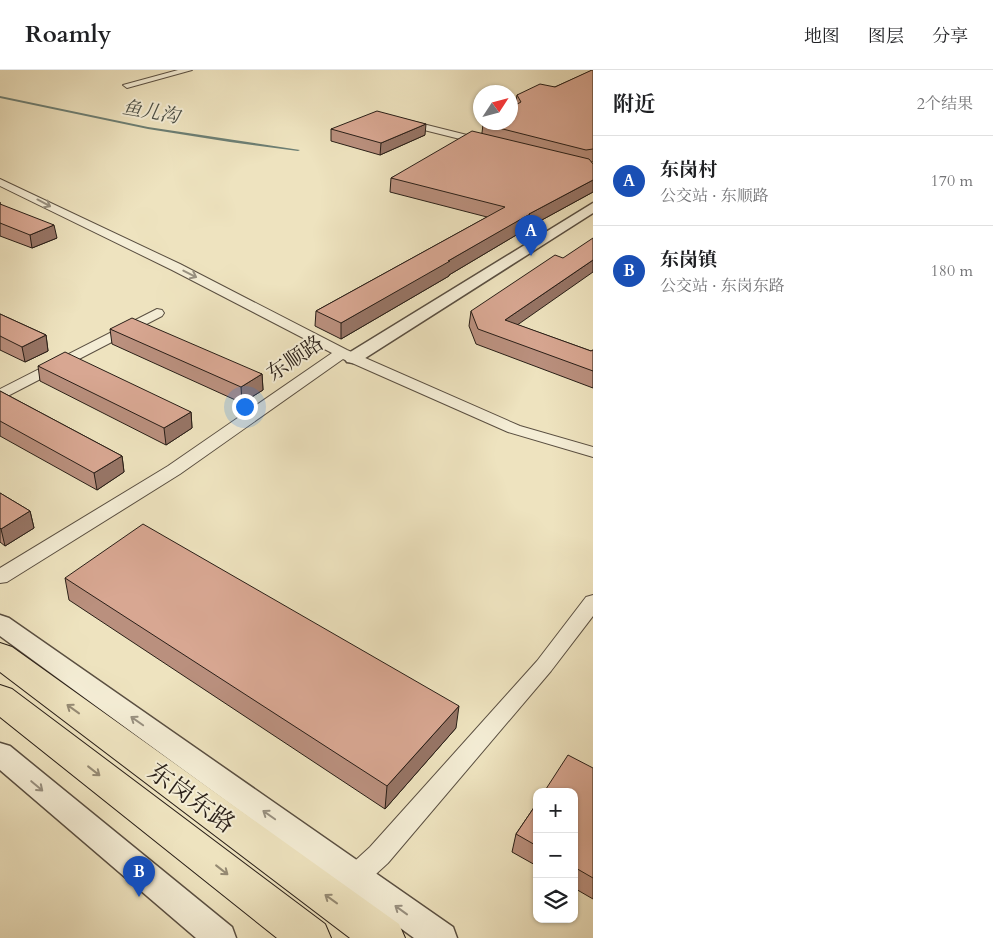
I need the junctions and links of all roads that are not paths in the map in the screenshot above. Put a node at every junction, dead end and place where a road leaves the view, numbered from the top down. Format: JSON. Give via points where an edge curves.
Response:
{"nodes":[{"id":1,"x":188,"y":70,"type":"edge"},
{"id":2,"x":128,"y":85,"type":"dead end"},
{"id":3,"x":390,"y":118,"type":"edge"},
{"id":4,"x":496,"y":145,"type":"edge"},
{"id":5,"x":0,"y":182,"type":"edge"},
{"id":6,"x":593,"y":206,"type":"edge"},
{"id":7,"x":157,"y":313,"type":"dead end"},
{"id":8,"x":347,"y":356,"type":"junction"},
{"id":9,"x":0,"y":395,"type":"edge"},
{"id":10,"x":593,"y":452,"type":"edge"},
{"id":11,"x":0,"y":577,"type":"edge"},
{"id":12,"x":593,"y":602,"type":"edge"},
{"id":13,"x":0,"y":624,"type":"edge"},
{"id":14,"x":0,"y":655,"type":"edge"},
{"id":15,"x":0,"y":698,"type":"edge"},
{"id":16,"x":0,"y":754,"type":"edge"},
{"id":17,"x":355,"y":877,"type":"junction"},
{"id":18,"x":209,"y":934,"type":"edge"},
{"id":19,"x":310,"y":938,"type":"edge"},
{"id":20,"x":384,"y":938,"type":"edge"},
{"id":21,"x":441,"y":938,"type":"edge"}],
"edges":[{"from":1,"to":2,"type":"street"},
{"from":3,"to":4,"type":"street"},
{"from":5,"to":8,"type":"street","one_way":true,"via":[[176,267]]},
{"from":6,"to":8,"type":"street","name":"东顺路"},
{"from":7,"to":9,"type":"street"},
{"from":8,"to":10,"type":"street","via":[[514,429]]},
{"from":8,"to":11,"type":"street","name":"东顺路","via":[[174,470]]},
{"from":12,"to":17,"type":"street","via":[[537,674],[379,854]]},
{"from":17,"to":13,"type":"street","one_way":true},
{"from":20,"to":14,"type":"main road","name":"东岗东路","one_way":true},
{"from":15,"to":19,"type":"main road","name":"东岗东路","one_way":true},
{"from":16,"to":18,"type":"street","one_way":true},
{"from":21,"to":17,"type":"street","one_way":true}]}
